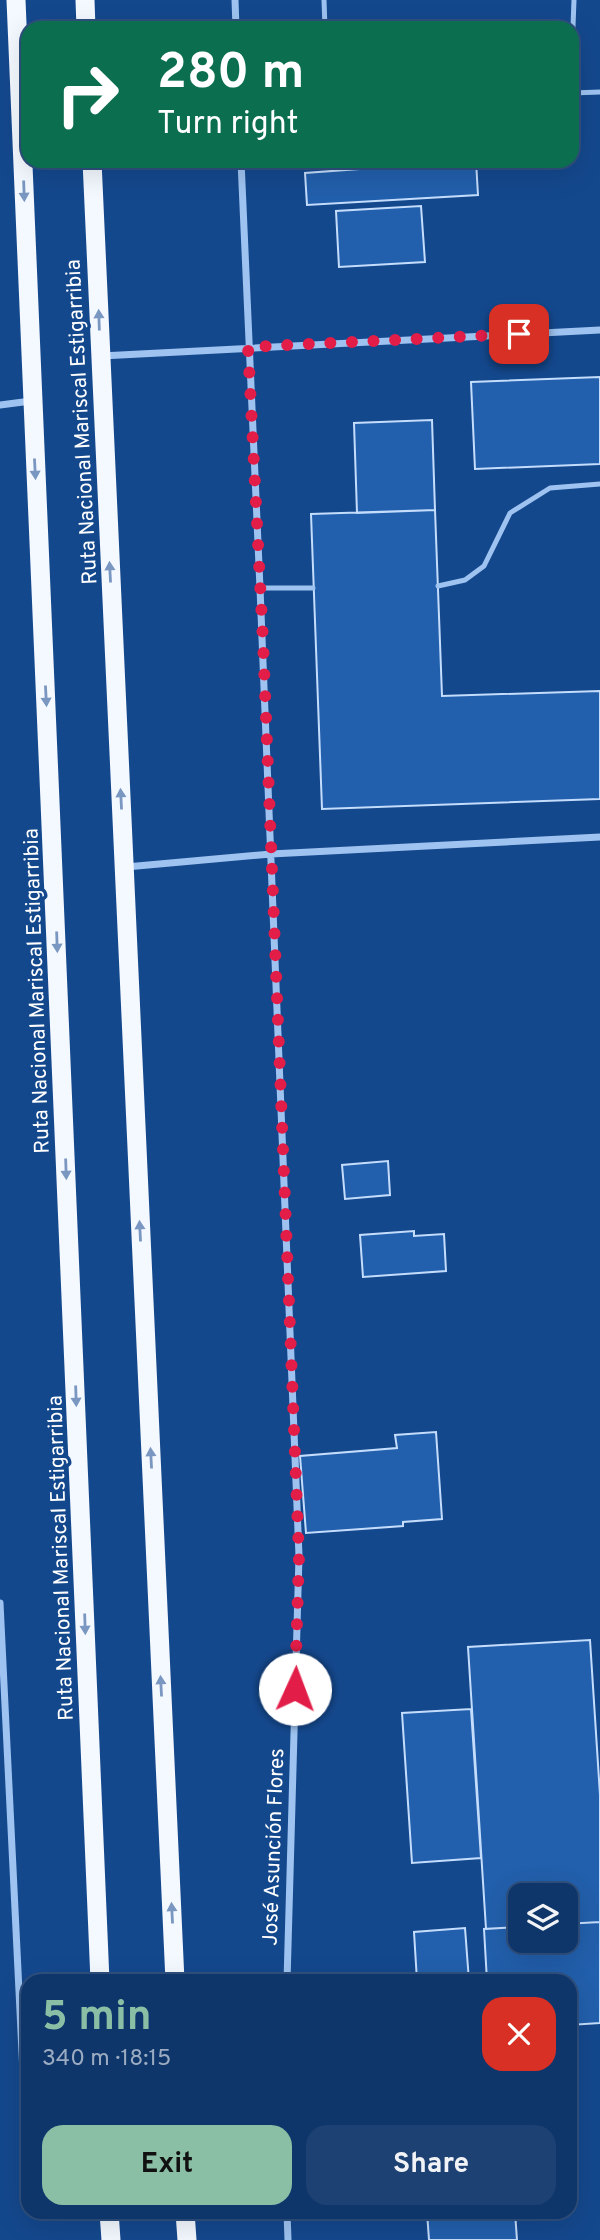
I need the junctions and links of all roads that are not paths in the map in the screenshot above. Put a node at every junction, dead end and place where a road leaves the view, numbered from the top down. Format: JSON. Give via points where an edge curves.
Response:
{"nodes":[{"id":1,"x":16,"y":0,"type":"edge"},
{"id":2,"x":85,"y":0,"type":"edge"},
{"id":3,"x":235,"y":0,"type":"edge"},
{"id":4,"x":324,"y":0,"type":"edge"},
{"id":5,"x":574,"y":0,"type":"edge"},
{"id":6,"x":86,"y":21,"type":"edge"},
{"id":7,"x":236,"y":21,"type":"edge"},
{"id":8,"x":325,"y":21,"type":"edge"},
{"id":9,"x":574,"y":21,"type":"edge"},
{"id":10,"x":600,"y":92,"type":"edge"},
{"id":11,"x":579,"y":93,"type":"edge"},
{"id":12,"x":21,"y":125,"type":"edge"},
{"id":13,"x":23,"y":168,"type":"edge"},
{"id":14,"x":92,"y":168,"type":"edge"},
{"id":15,"x":241,"y":168,"type":"edge"},
{"id":16,"x":600,"y":330,"type":"edge"},
{"id":17,"x":248,"y":347,"type":"junction"},
{"id":18,"x":100,"y":356,"type":"junction"},
{"id":19,"x":32,"y":401,"type":"junction"},
{"id":20,"x":0,"y":405,"type":"edge"},
{"id":21,"x":600,"y":484,"type":"edge"},
{"id":22,"x":438,"y":586,"type":"dead end"},
{"id":23,"x":260,"y":588,"type":"junction"},
{"id":24,"x":313,"y":588,"type":"dead end"},
{"id":25,"x":600,"y":837,"type":"edge"},
{"id":26,"x":271,"y":854,"type":"junction"},
{"id":27,"x":124,"y":867,"type":"junction"},
{"id":28,"x":0,"y":1603,"type":"edge"},
{"id":29,"x":100,"y":1974,"type":"edge"},
{"id":30,"x":175,"y":1974,"type":"edge"},
{"id":31,"x":287,"y":1974,"type":"edge"},
{"id":32,"x":21,"y":2032,"type":"edge"},
{"id":33,"x":110,"y":2219,"type":"edge"},
{"id":34,"x":186,"y":2219,"type":"edge"},
{"id":35,"x":288,"y":2219,"type":"edge"},
{"id":36,"x":111,"y":2240,"type":"edge"},
{"id":37,"x":187,"y":2240,"type":"edge"},
{"id":38,"x":288,"y":2240,"type":"edge"}],
"edges":[{"from":1,"to":12,"type":"highway","name":"Ruta Nacional Mariscal Estigarribia","one_way":true},
{"from":2,"to":6,"type":"highway"},
{"from":3,"to":7,"type":"street"},
{"from":4,"to":8,"type":"lane"},
{"from":5,"to":9,"type":"lane"},
{"from":10,"to":11,"type":"lane"},
{"from":13,"to":19,"type":"highway","name":"Ruta Nacional Mariscal Estigarribia","one_way":true},
{"from":18,"to":14,"type":"highway","name":"Ruta Nacional Mariscal Estigarribia","one_way":true},
{"from":15,"to":17,"type":"street","name":"José Asunción Flores"},
{"from":16,"to":17,"type":"street"},
{"from":17,"to":18,"type":"street"},
{"from":17,"to":23,"type":"street","name":"José Asunción Flores"},
{"from":27,"to":18,"type":"highway","name":"Ruta Nacional Mariscal Estigarribia","one_way":true},
{"from":19,"to":20,"type":"street"},
{"from":19,"to":29,"type":"highway","name":"Ruta Nacional Mariscal Estigarribia","one_way":true},
{"from":21,"to":22,"type":"lane","via":[[550,488],[510,513],[484,566],[465,580]]},
{"from":23,"to":24,"type":"lane"},
{"from":23,"to":26,"type":"street","name":"José Asunción Flores"},
{"from":25,"to":26,"type":"street"},
{"from":26,"to":27,"type":"street"},
{"from":26,"to":31,"type":"street","name":"José Asunción Flores","via":[[299,1556]]},
{"from":30,"to":27,"type":"highway","name":"Ruta Nacional Mariscal Estigarribia","one_way":true},
{"from":28,"to":32,"type":"street"},
{"from":33,"to":36,"type":"highway"},
{"from":34,"to":37,"type":"highway"},
{"from":35,"to":38,"type":"street"}]}
